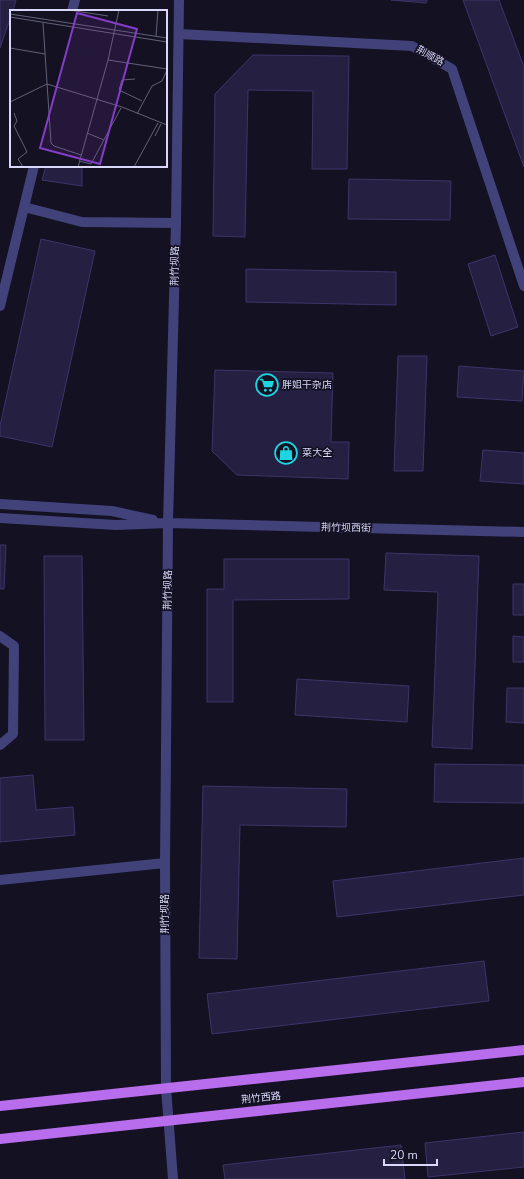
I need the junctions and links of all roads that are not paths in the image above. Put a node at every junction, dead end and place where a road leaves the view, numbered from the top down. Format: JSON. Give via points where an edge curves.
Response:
{"nodes":[{"id":1,"x":75,"y":0,"type":"edge"},
{"id":2,"x":180,"y":0,"type":"edge"},
{"id":3,"x":72,"y":10,"type":"edge"},
{"id":4,"x":179,"y":34,"type":"junction"},
{"id":5,"x":34,"y":167,"type":"edge"},
{"id":6,"x":24,"y":207,"type":"junction"},
{"id":7,"x":176,"y":223,"type":"junction"},
{"id":8,"x":524,"y":286,"type":"edge"},
{"id":9,"x":0,"y":306,"type":"edge"},
{"id":10,"x":0,"y":504,"type":"edge"},
{"id":11,"x":0,"y":518,"type":"edge"},
{"id":12,"x":168,"y":523,"type":"junction"},
{"id":13,"x":524,"y":532,"type":"edge"},
{"id":14,"x":0,"y":636,"type":"edge"},
{"id":15,"x":0,"y":745,"type":"edge"},
{"id":16,"x":165,"y":863,"type":"junction"},
{"id":17,"x":0,"y":880,"type":"edge"},
{"id":18,"x":524,"y":1050,"type":"edge"},
{"id":19,"x":524,"y":1082,"type":"edge"},
{"id":20,"x":166,"y":1088,"type":"junction"},
{"id":21,"x":0,"y":1106,"type":"edge"},
{"id":22,"x":168,"y":1121,"type":"junction"},
{"id":23,"x":0,"y":1139,"type":"edge"},
{"id":24,"x":173,"y":1179,"type":"edge"}],
"edges":[{"from":1,"to":3,"type":"street"},
{"from":2,"to":4,"type":"street","name":"荆竹坝路"},
{"from":4,"to":7,"type":"street","name":"荆竹坝路"},
{"from":4,"to":8,"type":"street","name":"荆顺路","via":[[412,46],[452,69]]},
{"from":5,"to":6,"type":"street"},
{"from":6,"to":7,"type":"street","via":[[82,222]]},
{"from":6,"to":9,"type":"street"},
{"from":7,"to":12,"type":"street","name":"荆竹坝路"},
{"from":10,"to":12,"type":"street","via":[[112,511]]},
{"from":11,"to":12,"type":"street","via":[[116,525]]},
{"from":12,"to":13,"type":"street","name":"荆竹坝西街"},
{"from":12,"to":16,"type":"street","name":"荆竹坝路"},
{"from":14,"to":15,"type":"street","via":[[14,646],[13,734]]},
{"from":16,"to":17,"type":"street"},
{"from":16,"to":20,"type":"street","name":"荆竹坝路"},
{"from":18,"to":20,"type":"main road","name":"荆竹西路"},
{"from":19,"to":22,"type":"main road","name":"荆竹西路"},
{"from":20,"to":21,"type":"main road","name":"荆竹西路"},
{"from":20,"to":22,"type":"street","name":"荆竹坝路"},
{"from":22,"to":23,"type":"main road","name":"荆竹西路"},
{"from":22,"to":24,"type":"street","name":"荆竹坝路"}]}
